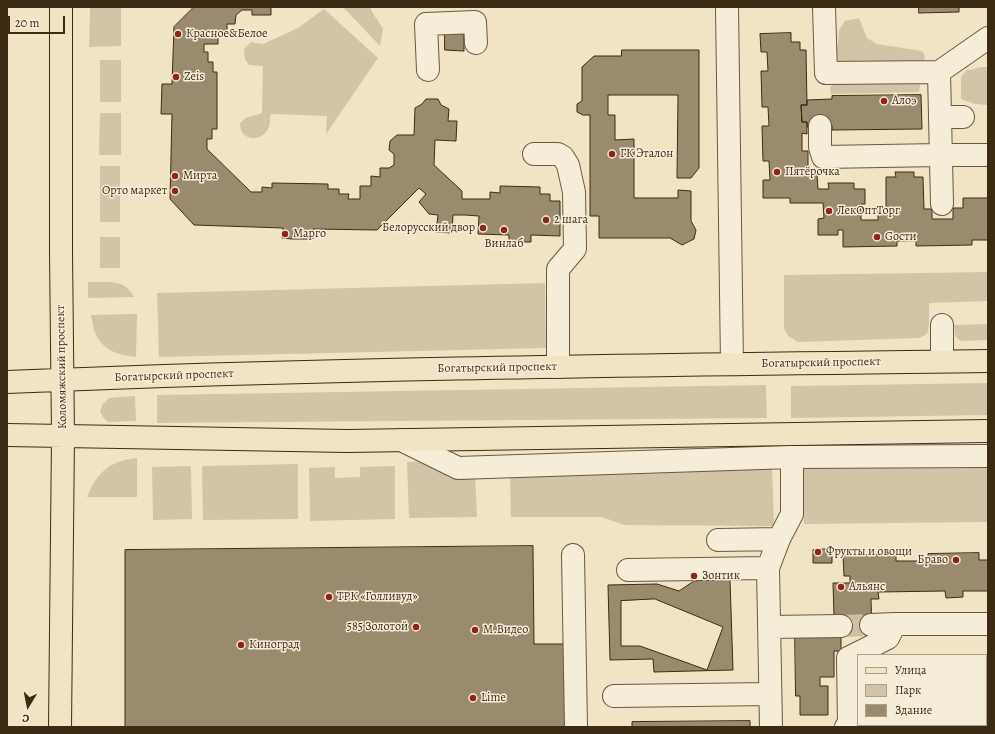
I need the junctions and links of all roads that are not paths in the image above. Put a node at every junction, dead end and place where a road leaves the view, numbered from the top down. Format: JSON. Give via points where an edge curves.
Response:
{"nodes":[{"id":1,"x":61,"y":7,"type":"edge"},
{"id":2,"x":727,"y":7,"type":"edge"},
{"id":3,"x":824,"y":7,"type":"edge"},
{"id":4,"x":988,"y":38,"type":"edge"},
{"id":5,"x":476,"y":43,"type":"dead end"},
{"id":6,"x":428,"y":70,"type":"dead end"},
{"id":7,"x":939,"y":72,"type":"junction"},
{"id":8,"x":940,"y":117,"type":"junction"},
{"id":9,"x":963,"y":117,"type":"dead end"},
{"id":10,"x":820,"y":126,"type":"dead end"},
{"id":11,"x":534,"y":154,"type":"dead end"},
{"id":12,"x":940,"y":155,"type":"junction"},
{"id":13,"x":988,"y":155,"type":"edge"},
{"id":14,"x":942,"y":204,"type":"dead end"},
{"id":15,"x":942,"y":325,"type":"dead end"},
{"id":16,"x":942,"y":361,"type":"junction"},
{"id":17,"x":988,"y":361,"type":"edge"},
{"id":18,"x":732,"y":364,"type":"junction"},
{"id":19,"x":558,"y":367,"type":"junction"},
{"id":20,"x":62,"y":380,"type":"junction"},
{"id":21,"x":7,"y":382,"type":"edge"},
{"id":22,"x":988,"y":431,"type":"edge"},
{"id":23,"x":7,"y":436,"type":"edge"},
{"id":24,"x":63,"y":436,"type":"junction"},
{"id":25,"x":401,"y":440,"type":"junction"},
{"id":26,"x":988,"y":456,"type":"edge"},
{"id":27,"x":792,"y":457,"type":"junction"},
{"id":28,"x":718,"y":540,"type":"dead end"},
{"id":29,"x":779,"y":540,"type":"junction"},
{"id":30,"x":573,"y":555,"type":"dead end"},
{"id":31,"x":768,"y":568,"type":"junction"},
{"id":32,"x":628,"y":570,"type":"dead end"},
{"id":33,"x":895,"y":624,"type":"junction"},
{"id":34,"x":988,"y":624,"type":"edge"},
{"id":35,"x":871,"y":625,"type":"tunnel mouth"},
{"id":36,"x":841,"y":626,"type":"tunnel mouth"},
{"id":37,"x":769,"y":627,"type":"junction"},
{"id":38,"x":770,"y":694,"type":"junction"},
{"id":39,"x":614,"y":696,"type":"dead end"},
{"id":40,"x":851,"y":724,"type":"edge"},
{"id":41,"x":60,"y":727,"type":"edge"},
{"id":42,"x":576,"y":727,"type":"edge"},
{"id":43,"x":771,"y":727,"type":"edge"}],
"edges":[{"from":1,"to":20,"type":"main road","name":"Коломяжский проспект"},
{"from":2,"to":18,"type":"street"},
{"from":3,"to":7,"type":"street","via":[[826,73]]},
{"from":4,"to":7,"type":"street"},
{"from":5,"to":6,"type":"street","via":[[475,22],[426,24]]},
{"from":7,"to":8,"type":"street"},
{"from":8,"to":9,"type":"street"},
{"from":8,"to":12,"type":"street"},
{"from":10,"to":12,"type":"street","via":[[820,147],[823,156]]},
{"from":11,"to":19,"type":"street","via":[[558,154],[564,157],[574,192],[575,249],[558,269]]},
{"from":12,"to":13,"type":"street"},
{"from":12,"to":14,"type":"street"},
{"from":15,"to":16,"type":"street"},
{"from":16,"to":17,"type":"main road","name":"Богатырский проспект"},
{"from":16,"to":18,"type":"main road","name":"Богатырский проспект"},
{"from":18,"to":19,"type":"main road","name":"Богатырский проспект"},
{"from":19,"to":20,"type":"main road","name":"Богатырский проспект"},
{"from":20,"to":21,"type":"main road","name":"Богатырский проспект"},
{"from":20,"to":24,"type":"main road","name":"Коломяжский проспект"},
{"from":22,"to":25,"type":"main road"},
{"from":23,"to":24,"type":"main road"},
{"from":24,"to":25,"type":"main road"},
{"from":24,"to":41,"type":"main road","name":"Коломяжский проспект"},
{"from":25,"to":27,"type":"street","via":[[458,468]]},
{"from":26,"to":27,"type":"street"},
{"from":27,"to":29,"type":"street","via":[[792,514]]},
{"from":28,"to":29,"type":"street"},
{"from":29,"to":31,"type":"street"},
{"from":30,"to":42,"type":"street"},
{"from":31,"to":32,"type":"street"},
{"from":31,"to":37,"type":"street"},
{"from":33,"to":34,"type":"street"},
{"from":33,"to":35,"type":"street"},
{"from":33,"to":40,"type":"street","via":[[888,638],[848,658]]},
{"from":36,"to":37,"type":"street"},
{"from":37,"to":38,"type":"street"},
{"from":38,"to":39,"type":"street"},
{"from":38,"to":43,"type":"street"}]}
